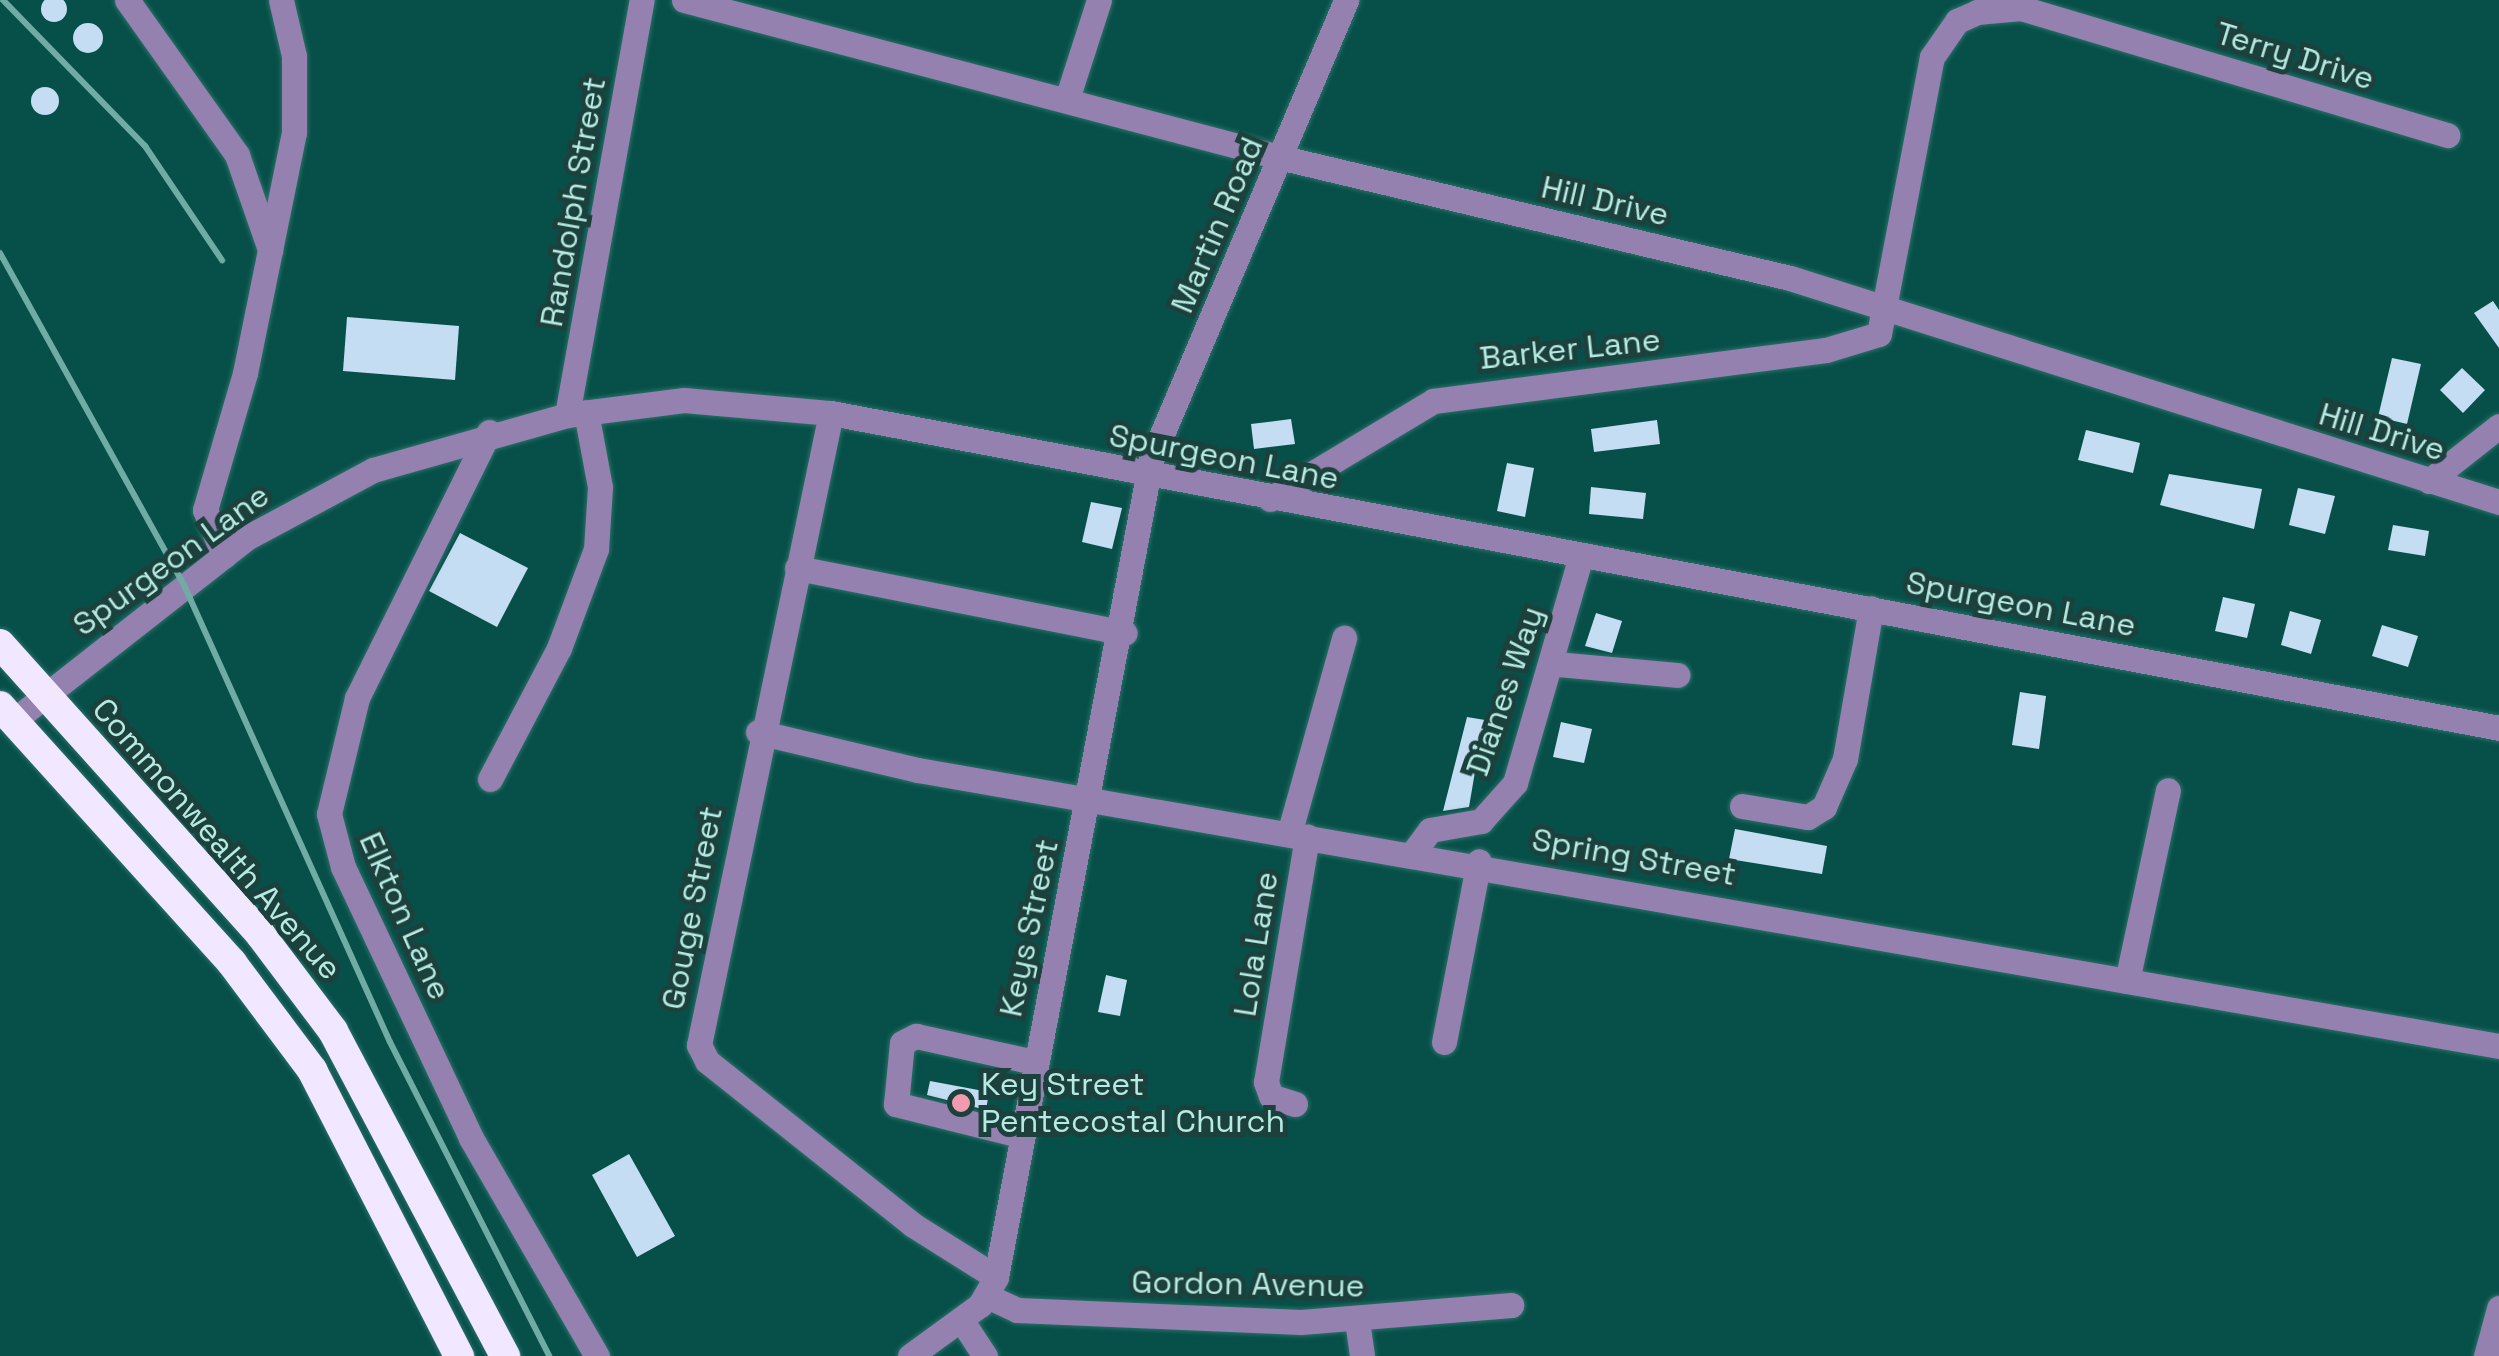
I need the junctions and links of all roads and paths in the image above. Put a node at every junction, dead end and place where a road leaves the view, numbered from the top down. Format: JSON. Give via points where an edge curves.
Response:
{"nodes":[{"id":1,"x":127,"y":0,"type":"edge"},
{"id":2,"x":281,"y":0,"type":"edge"},
{"id":3,"x":642,"y":0,"type":"edge"},
{"id":4,"x":684,"y":0,"type":"edge"},
{"id":5,"x":1100,"y":0,"type":"edge"},
{"id":6,"x":1346,"y":0,"type":"edge"},
{"id":7,"x":1066,"y":99,"type":"junction"},
{"id":8,"x":2448,"y":135,"type":"dead end"},
{"id":9,"x":1283,"y":158,"type":"junction"},
{"id":10,"x":271,"y":255,"type":"junction"},
{"id":11,"x":1890,"y":315,"type":"junction"},
{"id":12,"x":577,"y":413,"type":"junction"},
{"id":13,"x":831,"y":413,"type":"junction"},
{"id":14,"x":2499,"y":426,"type":"edge"},
{"id":15,"x":489,"y":432,"type":"junction"},
{"id":16,"x":1151,"y":476,"type":"junction"},
{"id":17,"x":2428,"y":481,"type":"junction"},
{"id":18,"x":1270,"y":499,"type":"junction"},
{"id":19,"x":2499,"y":502,"type":"edge"},
{"id":20,"x":224,"y":556,"type":"junction"},
{"id":21,"x":1581,"y":556,"type":"junction"},
{"id":22,"x":797,"y":568,"type":"junction"},
{"id":23,"x":1871,"y":608,"type":"junction"},
{"id":24,"x":1124,"y":633,"type":"junction"},
{"id":25,"x":1344,"y":638,"type":"dead end"},
{"id":26,"x":0,"y":644,"type":"edge"},
{"id":27,"x":1557,"y":664,"type":"junction"},
{"id":28,"x":1677,"y":675,"type":"dead end"},
{"id":29,"x":45,"y":695,"type":"junction"},
{"id":30,"x":6,"y":714,"type":"edge"},
{"id":31,"x":2499,"y":728,"type":"edge"},
{"id":32,"x":758,"y":732,"type":"junction"},
{"id":33,"x":490,"y":779,"type":"dead end"},
{"id":34,"x":2168,"y":790,"type":"dead end"},
{"id":35,"x":1090,"y":798,"type":"junction"},
{"id":36,"x":1742,"y":806,"type":"dead end"},
{"id":37,"x":1298,"y":835,"type":"junction"},
{"id":38,"x":1416,"y":850,"type":"junction"},
{"id":39,"x":1479,"y":862,"type":"junction"},
{"id":40,"x":288,"y":968,"type":"junction"},
{"id":41,"x":2127,"y":981,"type":"junction"},
{"id":42,"x":255,"y":992,"type":"junction"},
{"id":43,"x":1444,"y":1042,"type":"dead end"},
{"id":44,"x":2499,"y":1046,"type":"edge"},
{"id":45,"x":1034,"y":1062,"type":"junction"},
{"id":46,"x":1294,"y":1104,"type":"dead end"},
{"id":47,"x":1019,"y":1135,"type":"junction"},
{"id":48,"x":991,"y":1286,"type":"junction"},
{"id":49,"x":472,"y":1287,"type":"junction"},
{"id":50,"x":437,"y":1305,"type":"junction"},
{"id":51,"x":1511,"y":1305,"type":"dead end"},
{"id":52,"x":2499,"y":1308,"type":"edge"},
{"id":53,"x":1356,"y":1320,"type":"junction"},
{"id":54,"x":962,"y":1322,"type":"junction"},
{"id":55,"x":460,"y":1356,"type":"edge"},
{"id":56,"x":505,"y":1356,"type":"edge"},
{"id":57,"x":597,"y":1356,"type":"edge"},
{"id":58,"x":910,"y":1356,"type":"edge"},
{"id":59,"x":985,"y":1356,"type":"edge"},
{"id":60,"x":1362,"y":1356,"type":"edge"},
{"id":61,"x":2486,"y":1356,"type":"edge"}],
"edges":[{"from":1,"to":10,"type":"street","via":[[237,155]]},
{"from":2,"to":10,"type":"street","via":[[297,94]]},
{"from":3,"to":12,"type":"street","name":"Randolph Street"},
{"from":4,"to":7,"type":"street","name":"Hill Drive"},
{"from":5,"to":7,"type":"street"},
{"from":6,"to":9,"type":"street","name":"Martin Road"},
{"from":7,"to":9,"type":"street","name":"Hill Drive"},
{"from":8,"to":11,"type":"street","name":"Terry Drive","via":[[2021,8],[1977,12],[1946,32],[1932,57]]},
{"from":9,"to":11,"type":"street","name":"Hill Drive","via":[[1790,278]]},
{"from":9,"to":16,"type":"street","name":"Martin Road"},
{"from":10,"to":20,"type":"street","via":[[204,510]]},
{"from":11,"to":17,"type":"street","name":"Hill Drive"},
{"from":11,"to":18,"type":"street","name":"Barker Lane","via":[[1866,343],[1433,401]]},
{"from":12,"to":13,"type":"street","name":"Spurgeon Lane","via":[[684,400]]},
{"from":12,"to":15,"type":"street","name":"Spurgeon Lane"},
{"from":12,"to":33,"type":"street","via":[[600,487],[596,549],[559,648]]},
{"from":13,"to":16,"type":"street","name":"Spurgeon Lane"},
{"from":13,"to":22,"type":"street","name":"Gouge Street"},
{"from":14,"to":17,"type":"street"},
{"from":15,"to":20,"type":"street","name":"Spurgeon Lane","via":[[373,470]]},
{"from":15,"to":57,"type":"street","name":"Elkton Lane","via":[[357,698],[329,814],[344,867],[471,1138]]},
{"from":16,"to":18,"type":"street","name":"Spurgeon Lane"},
{"from":16,"to":24,"type":"street","name":"Keys Street"},
{"from":17,"to":19,"type":"street","name":"Hill Drive"},
{"from":18,"to":21,"type":"street","name":"Spurgeon Lane"},
{"from":20,"to":29,"type":"street","name":"Spurgeon Lane"},
{"from":21,"to":23,"type":"street","name":"Spurgeon Lane"},
{"from":21,"to":27,"type":"street","name":"Dianes Way"},
{"from":22,"to":24,"type":"street"},
{"from":22,"to":32,"type":"street","name":"Gouge Street"},
{"from":23,"to":31,"type":"street","name":"Spurgeon Lane"},
{"from":23,"to":36,"type":"street","via":[[1844,759],[1824,807],[1808,817]]},
{"from":24,"to":35,"type":"street","name":"Keys Street"},
{"from":25,"to":37,"type":"street"},
{"from":26,"to":29,"type":"highway","name":"Commonwealth Avenue"},
{"from":27,"to":28,"type":"street"},
{"from":27,"to":38,"type":"street","name":"Dianes Way","via":[[1515,782],[1481,821],[1430,830]]},
{"from":29,"to":30,"type":"street","name":"Spurgeon Lane"},
{"from":29,"to":40,"type":"highway","name":"Commonwealth Avenue"},
{"from":30,"to":42,"type":"highway"},
{"from":32,"to":35,"type":"street","name":"Spring Street"},
{"from":32,"to":48,"type":"street","name":"Gouge Street","via":[[702,1056]]},
{"from":34,"to":41,"type":"street"},
{"from":35,"to":37,"type":"street","name":"Spring Street"},
{"from":35,"to":45,"type":"street","name":"Keys Street"},
{"from":37,"to":38,"type":"street","name":"Spring Street"},
{"from":37,"to":46,"type":"street","name":"Lola Lane","via":[[1266,1082],[1270,1096]]},
{"from":38,"to":39,"type":"street","name":"Spring Street"},
{"from":39,"to":41,"type":"street","name":"Spring Street"},
{"from":39,"to":43,"type":"street"},
{"from":40,"to":42,"type":"highway"},
{"from":40,"to":49,"type":"highway","name":"Commonwealth Avenue","via":[[370,1090]]},
{"from":41,"to":44,"type":"street","name":"Spring Street"},
{"from":42,"to":50,"type":"highway","via":[[354,1141]]},
{"from":45,"to":47,"type":"street","name":"Keys Street"},
{"from":45,"to":47,"type":"street","via":[[916,1036],[902,1043],[896,1104]]},
{"from":47,"to":48,"type":"street","name":"Keys Street"},
{"from":48,"to":53,"type":"street","name":"Gordon Avenue","via":[[1028,1311]]},
{"from":48,"to":54,"type":"street"},
{"from":49,"to":50,"type":"highway"},
{"from":49,"to":56,"type":"highway","name":"Commonwealth Avenue"},
{"from":50,"to":55,"type":"highway"},
{"from":51,"to":53,"type":"street","name":"Gordon Avenue"},
{"from":52,"to":61,"type":"street"},
{"from":53,"to":60,"type":"street"},
{"from":54,"to":58,"type":"street"},
{"from":54,"to":59,"type":"street"}]}
